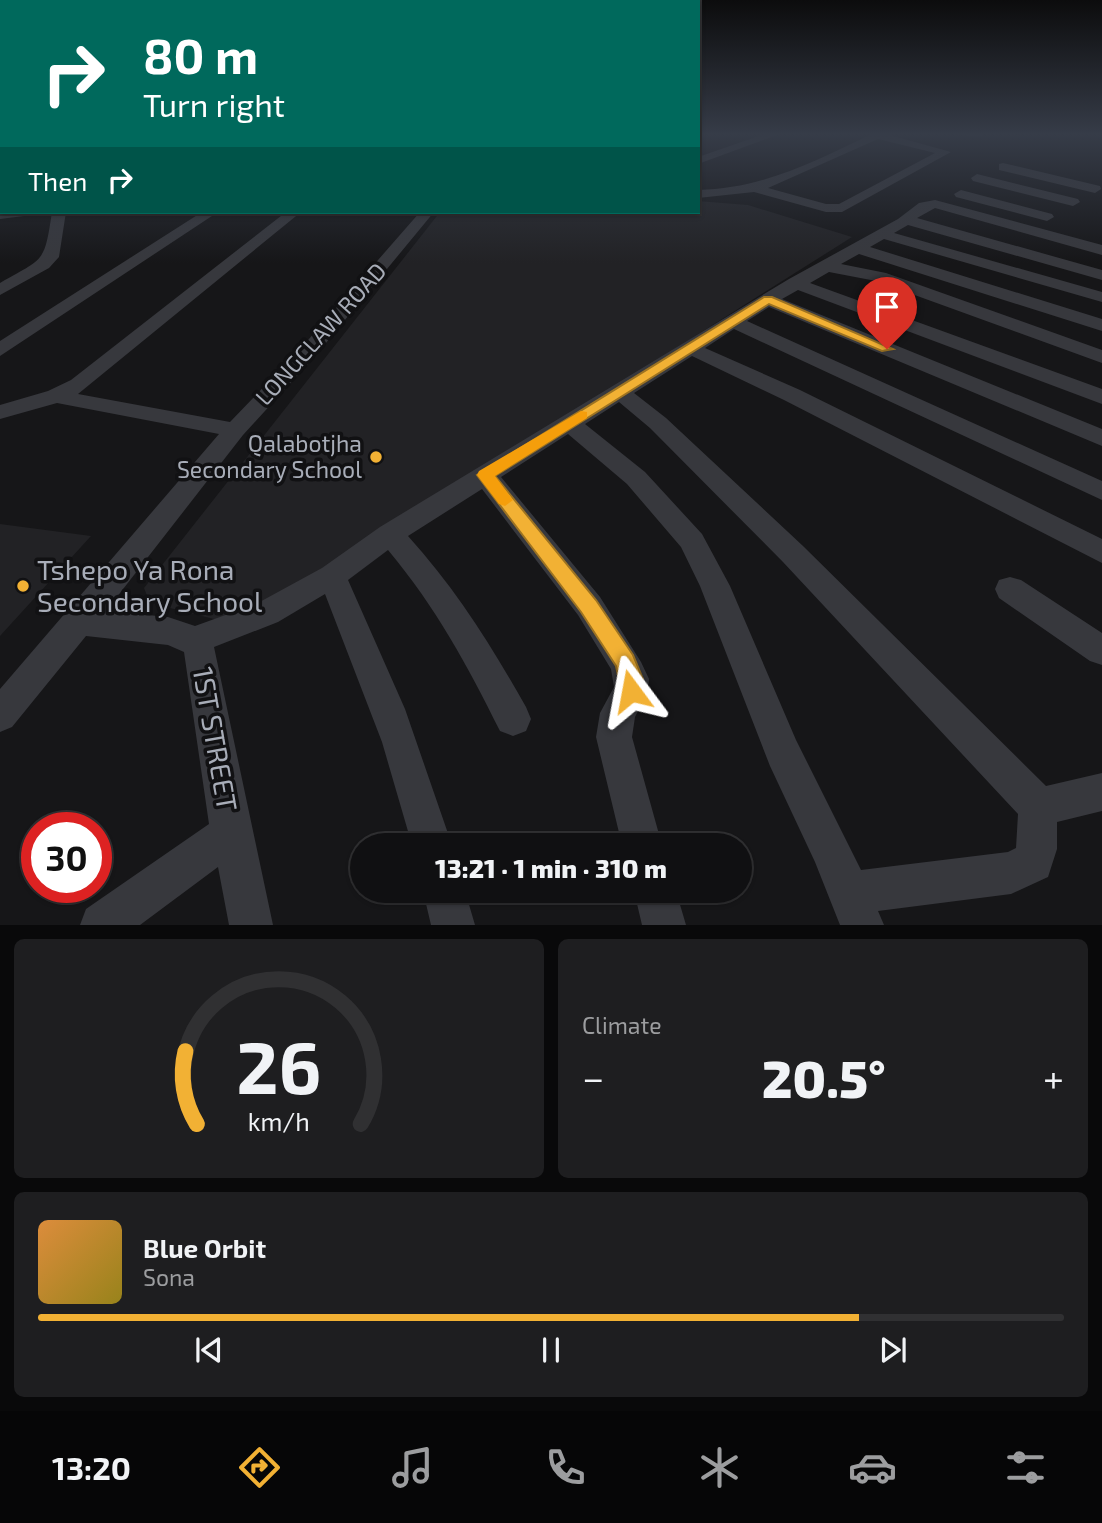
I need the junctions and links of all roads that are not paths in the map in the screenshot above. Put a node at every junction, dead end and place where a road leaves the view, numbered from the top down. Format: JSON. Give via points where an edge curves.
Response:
{"nodes":[{"id":1,"x":783,"y":177,"type":"edge"},
{"id":2,"x":899,"y":177,"type":"edge"},
{"id":3,"x":1049,"y":177,"type":"edge"},
{"id":4,"x":977,"y":178,"type":"dead end"},
{"id":5,"x":758,"y":188,"type":"junction"},
{"id":6,"x":1098,"y":188,"type":"edge"},
{"id":7,"x":700,"y":194,"type":"edge"},
{"id":8,"x":961,"y":194,"type":"dead end"},
{"id":9,"x":1073,"y":202,"type":"junction"},
{"id":10,"x":59,"y":214,"type":"edge"},
{"id":11,"x":208,"y":214,"type":"edge"},
{"id":12,"x":292,"y":214,"type":"edge"},
{"id":13,"x":425,"y":214,"type":"edge"},
{"id":14,"x":1051,"y":218,"type":"junction"},
{"id":15,"x":907,"y":220,"type":"junction"},
{"id":16,"x":1030,"y":230,"type":"junction"},
{"id":17,"x":881,"y":234,"type":"junction"},
{"id":18,"x":856,"y":248,"type":"junction"},
{"id":19,"x":1102,"y":250,"type":"edge"},
{"id":20,"x":824,"y":266,"type":"junction"},
{"id":21,"x":1102,"y":275,"type":"edge"},
{"id":22,"x":795,"y":283,"type":"junction"},
{"id":23,"x":0,"y":290,"type":"edge"},
{"id":24,"x":1102,"y":297,"type":"edge"},
{"id":25,"x":768,"y":300,"type":"junction"},
{"id":26,"x":734,"y":322,"type":"junction"},
{"id":27,"x":1102,"y":326,"type":"edge"},
{"id":28,"x":690,"y":348,"type":"junction"},
{"id":29,"x":0,"y":350,"type":"edge"},
{"id":30,"x":1102,"y":357,"type":"edge"},
{"id":31,"x":619,"y":392,"type":"junction"},
{"id":32,"x":56,"y":396,"type":"junction"},
{"id":33,"x":1102,"y":397,"type":"edge"},
{"id":34,"x":0,"y":412,"type":"edge"},
{"id":35,"x":569,"y":423,"type":"junction"},
{"id":36,"x":235,"y":430,"type":"junction"},
{"id":37,"x":1102,"y":438,"type":"edge"},
{"id":38,"x":485,"y":475,"type":"junction"},
{"id":39,"x":1102,"y":491,"type":"edge"},
{"id":40,"x":390,"y":534,"type":"junction"},
{"id":41,"x":1102,"y":552,"type":"edge"},
{"id":42,"x":332,"y":576,"type":"junction"},
{"id":43,"x":1010,"y":589,"type":"dead end"},
{"id":44,"x":78,"y":622,"type":"junction"},
{"id":45,"x":195,"y":640,"type":"junction"},
{"id":46,"x":1102,"y":651,"type":"edge"},
{"id":47,"x":0,"y":715,"type":"edge"},
{"id":48,"x":513,"y":719,"type":"dead end"},
{"id":49,"x":1102,"y":792,"type":"edge"},
{"id":50,"x":1039,"y":807,"type":"junction"},
{"id":51,"x":231,"y":833,"type":"junction"},
{"id":52,"x":429,"y":833,"type":"edge"},
{"id":53,"x":639,"y":833,"type":"edge"},
{"id":54,"x":447,"y":903,"type":"edge"},
{"id":55,"x":658,"y":903,"type":"edge"},
{"id":56,"x":856,"y":909,"type":"edge"},
{"id":57,"x":102,"y":925,"type":"edge"},
{"id":58,"x":251,"y":925,"type":"edge"},
{"id":59,"x":453,"y":925,"type":"edge"},
{"id":60,"x":664,"y":925,"type":"edge"}],
"edges":[{"from":1,"to":5,"type":"street"},
{"from":2,"to":5,"type":"street","via":[[842,208],[826,208]]},
{"from":3,"to":6,"type":"street"},
{"from":4,"to":9,"type":"street"},
{"from":5,"to":7,"type":"street","via":[[727,195]]},
{"from":6,"to":9,"type":"street"},
{"from":8,"to":14,"type":"street"},
{"from":9,"to":14,"type":"street"},
{"from":10,"to":23,"type":"street","via":[[53,254]]},
{"from":11,"to":29,"type":"street"},
{"from":12,"to":32,"type":"street","via":[[79,385]]},
{"from":13,"to":36,"type":"street","name":"LONGCLAW ROAD"},
{"from":14,"to":16,"type":"street"},
{"from":15,"to":16,"type":"street","via":[[935,204]]},
{"from":15,"to":17,"type":"street"},
{"from":15,"to":21,"type":"street"},
{"from":16,"to":19,"type":"street"},
{"from":17,"to":18,"type":"street"},
{"from":17,"to":24,"type":"street"},
{"from":18,"to":20,"type":"street"},
{"from":18,"to":27,"type":"street"},
{"from":20,"to":22,"type":"street"},
{"from":20,"to":30,"type":"street","via":[[880,276]]},
{"from":22,"to":25,"type":"street"},
{"from":22,"to":33,"type":"street"},
{"from":25,"to":26,"type":"street"},
{"from":25,"to":37,"type":"street"},
{"from":26,"to":28,"type":"street"},
{"from":26,"to":39,"type":"street"},
{"from":28,"to":31,"type":"street"},
{"from":28,"to":41,"type":"street"},
{"from":31,"to":35,"type":"street"},
{"from":31,"to":50,"type":"street","via":[[658,423],[793,554]]},
{"from":32,"to":34,"type":"street"},
{"from":32,"to":36,"type":"street"},
{"from":35,"to":38,"type":"street"},
{"from":35,"to":56,"type":"street","via":[[636,478],[692,541]]},
{"from":36,"to":44,"type":"street","name":"LONGCLAW ROAD"},
{"from":38,"to":40,"type":"street"},
{"from":38,"to":53,"type":"street","via":[[589,606],[625,662],[631,691],[618,713],[614,737]]},
{"from":40,"to":42,"type":"street"},
{"from":40,"to":48,"type":"street","via":[[432,582],[467,633]]},
{"from":42,"to":45,"type":"street","via":[[267,613]]},
{"from":42,"to":52,"type":"street","via":[[415,779]]},
{"from":43,"to":46,"type":"street"},
{"from":44,"to":45,"type":"street","name":"1ST STREET","via":[[168,631]]},
{"from":44,"to":47,"type":"street","name":"LONGCLAW ROAD"},
{"from":45,"to":51,"type":"street","name":"1ST STREET"},
{"from":49,"to":50,"type":"street"},
{"from":50,"to":56,"type":"street","via":[[1034,830],[1039,847],[1033,863],[1011,873]]},
{"from":51,"to":57,"type":"street","name":"1ST STREET"},
{"from":51,"to":58,"type":"street","name":"1ST STREET"},
{"from":54,"to":59,"type":"street"},
{"from":55,"to":60,"type":"street"}]}
